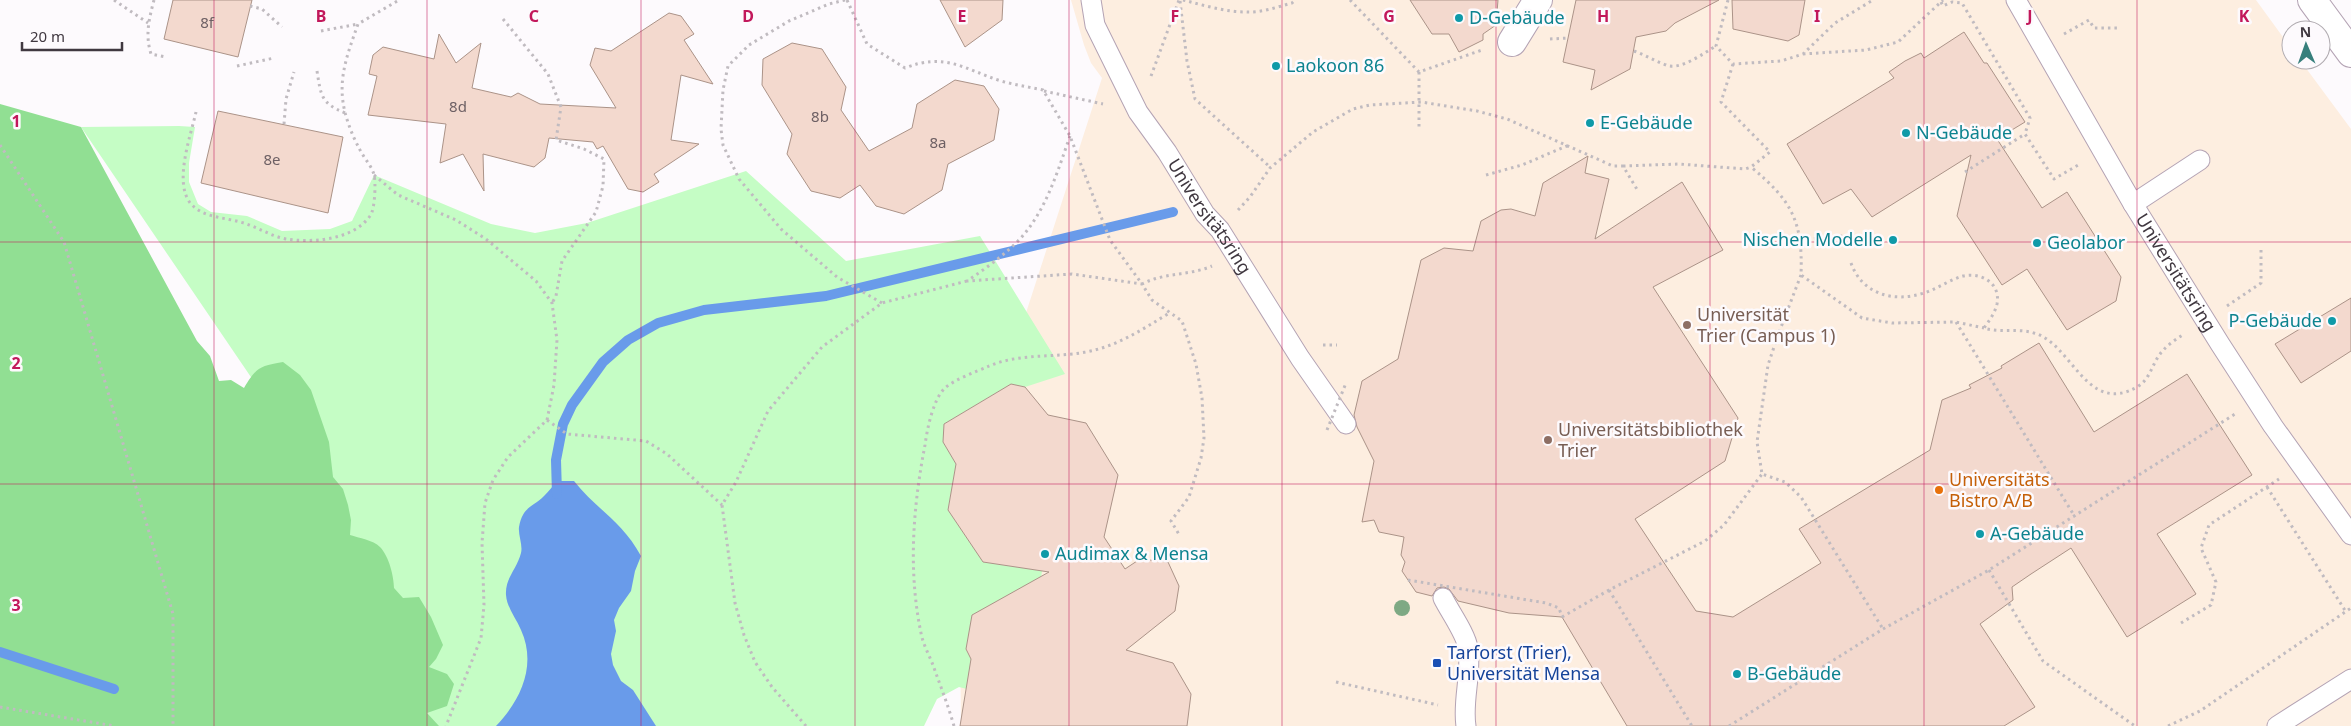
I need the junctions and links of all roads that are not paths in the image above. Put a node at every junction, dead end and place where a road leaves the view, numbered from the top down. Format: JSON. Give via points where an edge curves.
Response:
{"nodes":[{"id":1,"x":1091,"y":0,"type":"edge"},
{"id":2,"x":1538,"y":0,"type":"edge"},
{"id":3,"x":2016,"y":0,"type":"edge"},
{"id":4,"x":2312,"y":0,"type":"edge"},
{"id":5,"x":1512,"y":42,"type":"road end"},
{"id":6,"x":2351,"y":53,"type":"edge"},
{"id":7,"x":2200,"y":160,"type":"dead end"},
{"id":8,"x":2133,"y":204,"type":"junction"},
{"id":9,"x":1346,"y":424,"type":"dead end"},
{"id":10,"x":2351,"y":535,"type":"edge"},
{"id":11,"x":1443,"y":598,"type":"dead end"},
{"id":12,"x":2351,"y":679,"type":"edge"},
{"id":13,"x":1466,"y":726,"type":"edge"},
{"id":14,"x":2276,"y":726,"type":"edge"}],
"edges":[{"from":1,"to":9,"type":"lane","name":"Universitätsring","via":[[1095,25],[1138,112],[1220,230],[1300,358]]},
{"from":2,"to":5,"type":"main road"},
{"from":3,"to":8,"type":"lane","name":"Universitätsring"},
{"from":4,"to":6,"type":"main road"},
{"from":7,"to":8,"type":"lane"},
{"from":8,"to":10,"type":"lane","name":"Universitätsring","via":[[2273,426]]},
{"from":11,"to":13,"type":"lane","via":[[1468,647],[1468,695],[1463,711]]},
{"from":12,"to":14,"type":"lane"}]}
